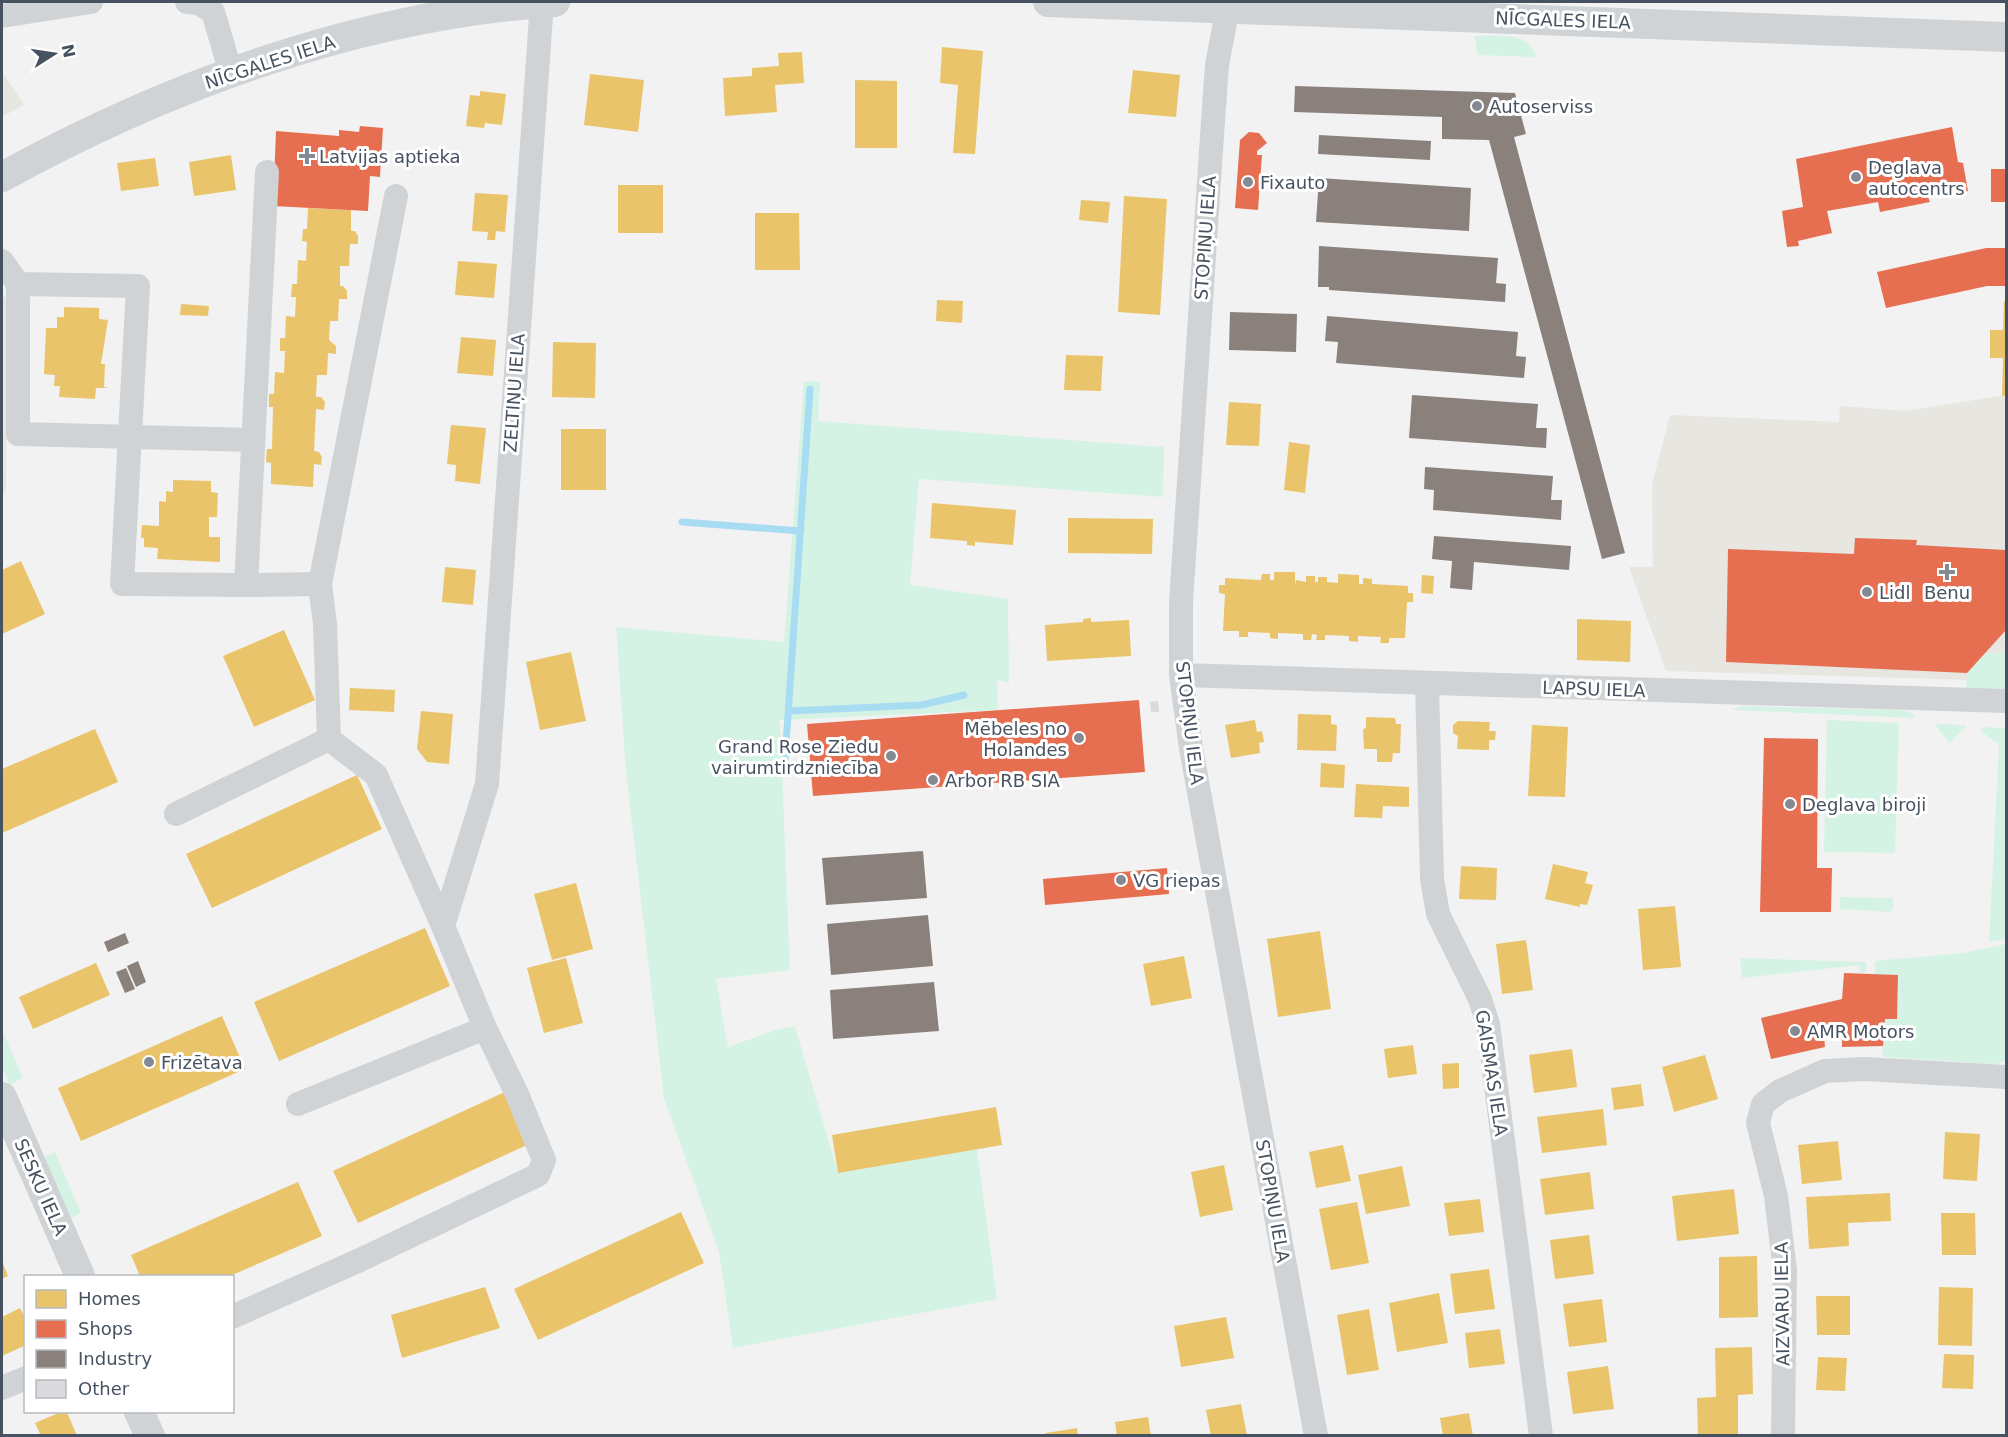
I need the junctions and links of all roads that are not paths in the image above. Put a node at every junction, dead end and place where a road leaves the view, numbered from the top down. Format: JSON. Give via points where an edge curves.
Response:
{"nodes":[{"id":1,"x":91,"y":2,"type":"edge"},
{"id":2,"x":187,"y":2,"type":"edge"},
{"id":3,"x":546,"y":2,"type":"edge"},
{"id":4,"x":1048,"y":2,"type":"edge"},
{"id":5,"x":1228,"y":4,"type":"edge"},
{"id":6,"x":1457,"y":9,"type":"edge"},
{"id":7,"x":2,"y":16,"type":"edge"},
{"id":8,"x":2007,"y":37,"type":"edge"},
{"id":9,"x":231,"y":73,"type":"junction"},
{"id":10,"x":267,"y":171,"type":"dead end"},
{"id":11,"x":2,"y":177,"type":"edge"},
{"id":12,"x":396,"y":196,"type":"dead end"},
{"id":13,"x":2,"y":261,"type":"edge"},
{"id":14,"x":18,"y":284,"type":"junction"},
{"id":15,"x":128,"y":435,"type":"junction"},
{"id":16,"x":253,"y":440,"type":"junction"},
{"id":17,"x":320,"y":584,"type":"junction"},
{"id":18,"x":246,"y":585,"type":"junction"},
{"id":19,"x":1181,"y":675,"type":"junction"},
{"id":20,"x":1427,"y":683,"type":"junction"},
{"id":21,"x":2007,"y":701,"type":"edge"},
{"id":22,"x":329,"y":740,"type":"junction"},
{"id":23,"x":176,"y":814,"type":"dead end"},
{"id":24,"x":443,"y":926,"type":"junction"},
{"id":25,"x":485,"y":1028,"type":"junction"},
{"id":26,"x":2007,"y":1077,"type":"edge"},
{"id":27,"x":2,"y":1097,"type":"edge"},
{"id":28,"x":298,"y":1104,"type":"dead end"},
{"id":29,"x":80,"y":1275,"type":"edge"},
{"id":30,"x":234,"y":1316,"type":"edge"},
{"id":31,"x":24,"y":1379,"type":"edge"},
{"id":32,"x":2,"y":1388,"type":"edge"},
{"id":33,"x":139,"y":1413,"type":"edge"},
{"id":34,"x":150,"y":1436,"type":"edge"},
{"id":35,"x":1316,"y":1436,"type":"edge"},
{"id":36,"x":1541,"y":1436,"type":"edge"},
{"id":37,"x":1783,"y":1436,"type":"edge"}],
"edges":[{"from":1,"to":7,"type":"street"},
{"from":2,"to":9,"type":"street","via":[[198,3],[213,12]]},
{"from":3,"to":9,"type":"street","name":"NĪCGALES IELA","via":[[388,26]]},
{"from":3,"to":24,"type":"street","name":"ZELTIŅU IELA","via":[[487,784]]},
{"from":4,"to":5,"type":"street","name":"NĪCGALES IELA"},
{"from":5,"to":6,"type":"street","name":"NĪCGALES IELA"},
{"from":5,"to":19,"type":"street","name":"STOPIŅU IELA","via":[[1217,65],[1213,121],[1181,602]]},
{"from":6,"to":8,"type":"street","name":"NĪCGALES IELA"},
{"from":9,"to":11,"type":"street","name":"NĪCGALES IELA","via":[[95,130]]},
{"from":10,"to":16,"type":"street"},
{"from":12,"to":17,"type":"street"},
{"from":13,"to":14,"type":"street"},
{"from":14,"to":15,"type":"street","via":[[18,434]]},
{"from":14,"to":15,"type":"street","via":[[138,286]]},
{"from":15,"to":16,"type":"street"},
{"from":15,"to":18,"type":"street","via":[[122,584]]},
{"from":16,"to":18,"type":"street"},
{"from":17,"to":18,"type":"street"},
{"from":17,"to":22,"type":"street"},
{"from":19,"to":20,"type":"street","name":"LAPSU IELA"},
{"from":19,"to":35,"type":"street","name":"STOPIŅU IELA"},
{"from":20,"to":21,"type":"street","name":"LAPSU IELA"},
{"from":20,"to":36,"type":"street","name":"GAISMAS IELA","via":[[1432,879],[1438,914],[1480,999],[1488,1024]]},
{"from":22,"to":23,"type":"street"},
{"from":22,"to":24,"type":"street","via":[[376,775]]},
{"from":24,"to":25,"type":"street"},
{"from":25,"to":28,"type":"street"},
{"from":25,"to":30,"type":"street","via":[[540,1148],[544,1160],[538,1175]]},
{"from":26,"to":37,"type":"street","name":"AIZVARU IELA","via":[[1864,1069],[1825,1071],[1780,1091],[1763,1104],[1758,1123],[1776,1196],[1785,1270]]},
{"from":27,"to":29,"type":"street","name":"SESKU IELA"},
{"from":31,"to":32,"type":"street"},
{"from":33,"to":34,"type":"street"}]}
